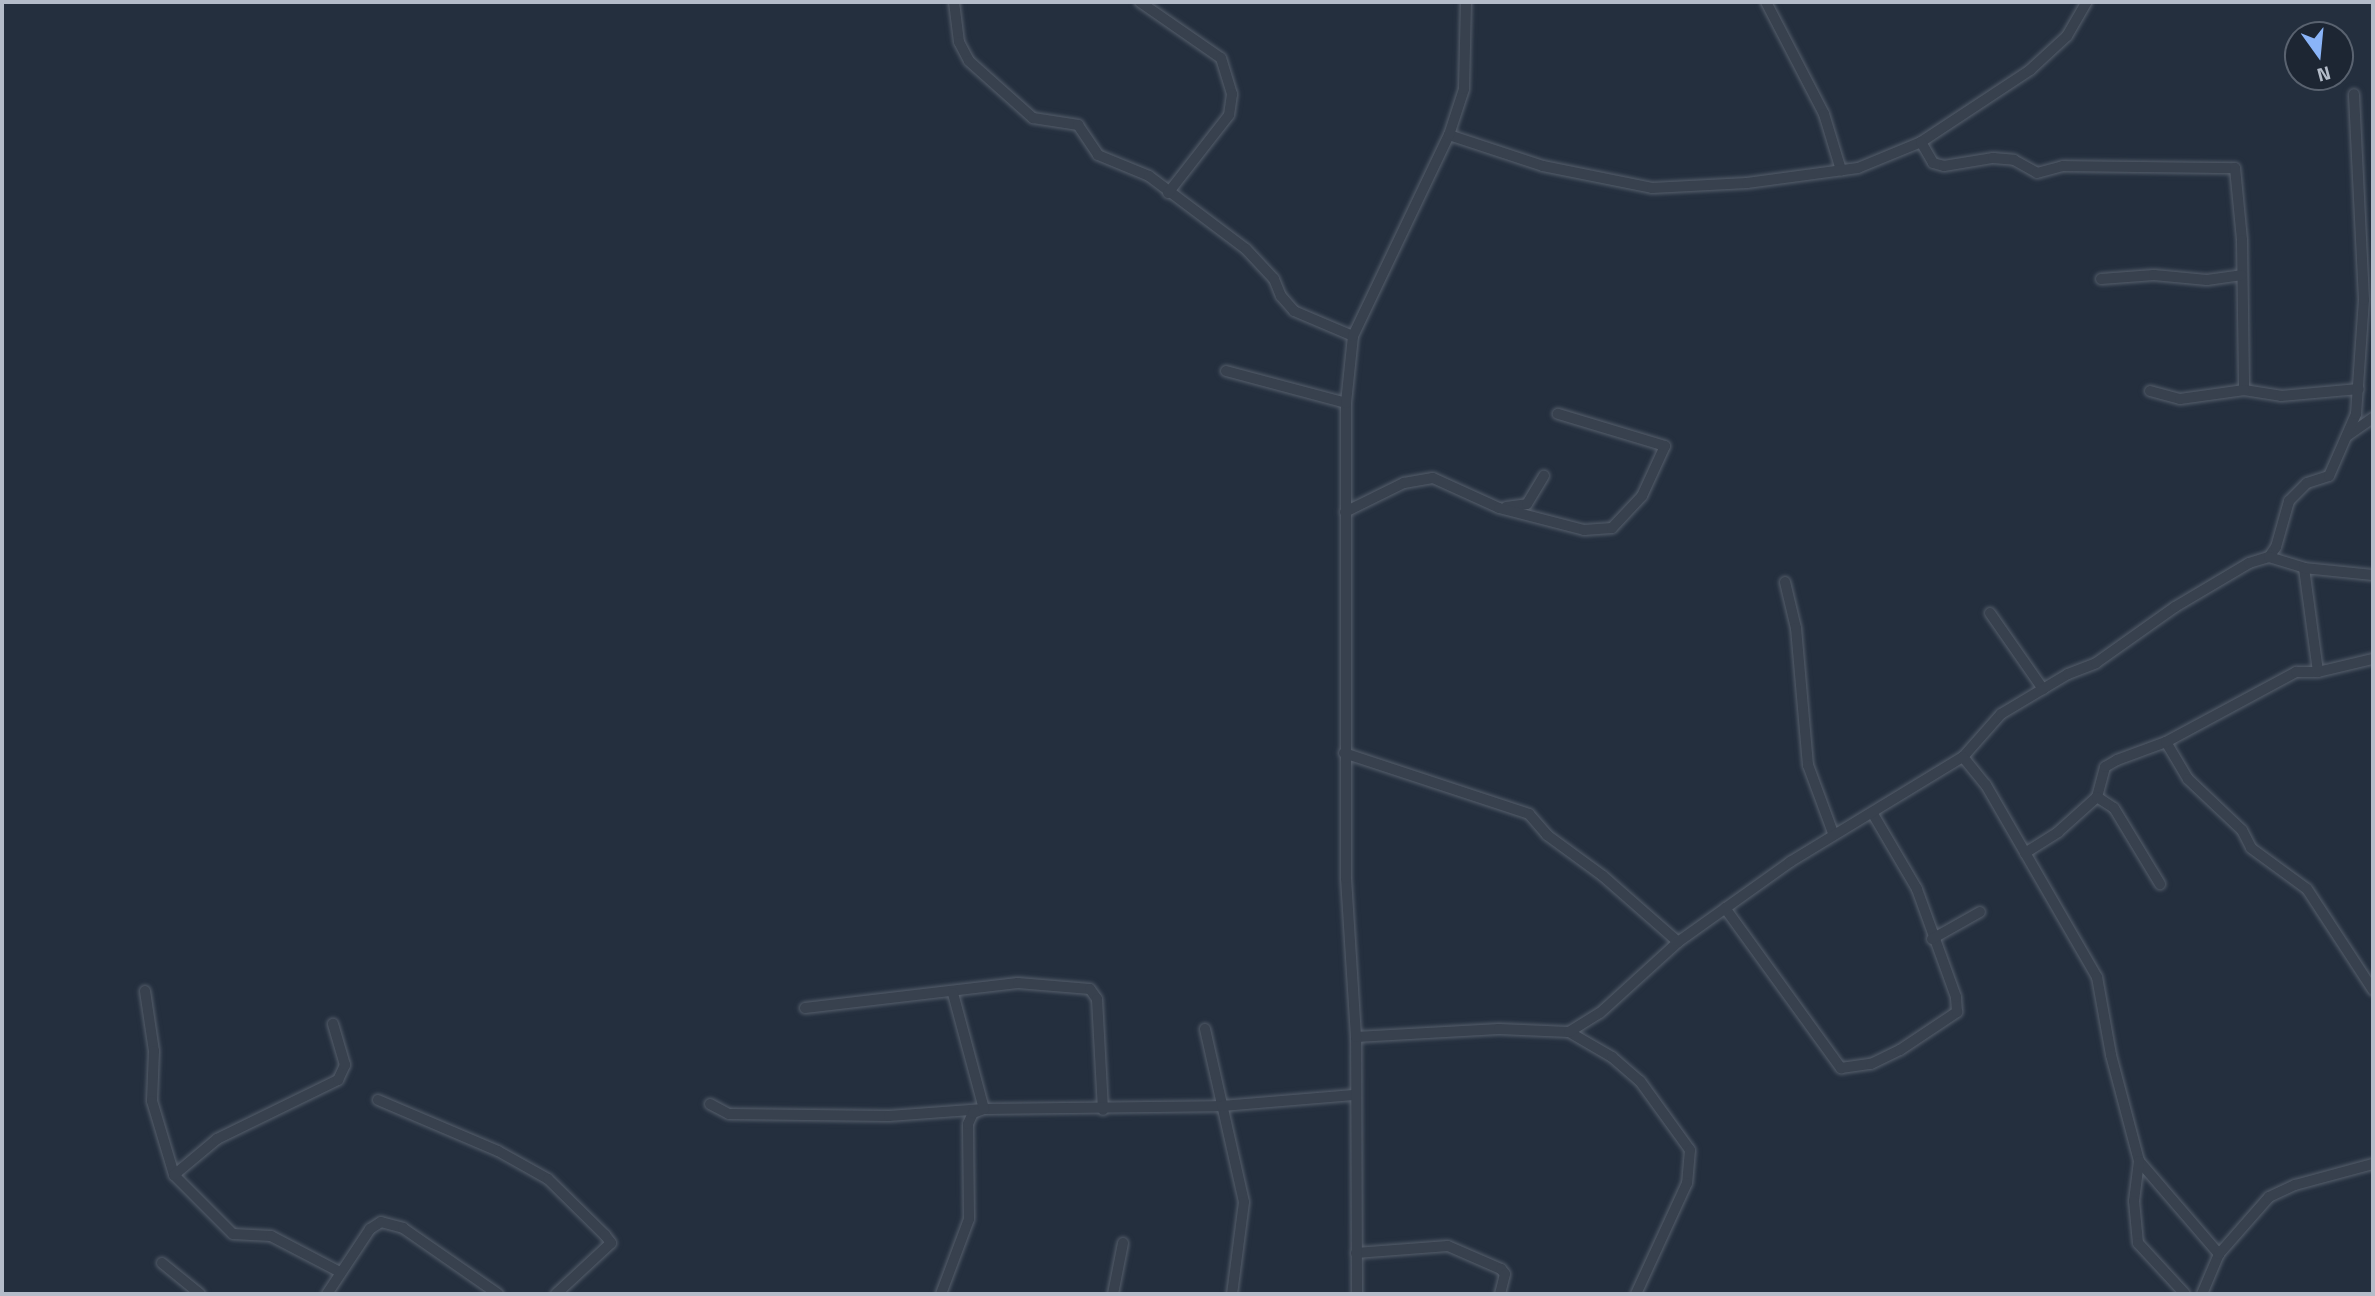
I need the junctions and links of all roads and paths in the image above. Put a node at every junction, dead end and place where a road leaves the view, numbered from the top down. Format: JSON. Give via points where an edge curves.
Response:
{"nodes":[{"id":1,"x":954,"y":2,"type":"edge"},
{"id":2,"x":1140,"y":2,"type":"edge"},
{"id":3,"x":1466,"y":2,"type":"edge"},
{"id":4,"x":1766,"y":2,"type":"edge"},
{"id":5,"x":2087,"y":2,"type":"edge"},
{"id":6,"x":2354,"y":94,"type":"dead end"},
{"id":7,"x":1449,"y":135,"type":"junction"},
{"id":8,"x":1921,"y":142,"type":"junction"},
{"id":9,"x":1841,"y":170,"type":"junction"},
{"id":10,"x":1168,"y":193,"type":"junction"},
{"id":11,"x":2242,"y":275,"type":"junction"},
{"id":12,"x":2101,"y":279,"type":"dead end"},
{"id":13,"x":2368,"y":300,"type":"edge"},
{"id":14,"x":1353,"y":337,"type":"junction"},
{"id":15,"x":1226,"y":371,"type":"dead end"},
{"id":16,"x":2359,"y":389,"type":"junction"},
{"id":17,"x":2244,"y":390,"type":"junction"},
{"id":18,"x":2150,"y":391,"type":"dead end"},
{"id":19,"x":1346,"y":403,"type":"junction"},
{"id":20,"x":1558,"y":414,"type":"dead end"},
{"id":21,"x":2373,"y":418,"type":"edge"},
{"id":22,"x":2347,"y":437,"type":"junction"},
{"id":23,"x":1544,"y":476,"type":"dead end"},
{"id":24,"x":1499,"y":508,"type":"junction"},
{"id":25,"x":1345,"y":512,"type":"junction"},
{"id":26,"x":2269,"y":556,"type":"junction"},
{"id":27,"x":2304,"y":568,"type":"junction"},
{"id":28,"x":2373,"y":575,"type":"edge"},
{"id":29,"x":1785,"y":582,"type":"dead end"},
{"id":30,"x":1990,"y":613,"type":"dead end"},
{"id":31,"x":2373,"y":659,"type":"edge"},
{"id":32,"x":2318,"y":672,"type":"junction"},
{"id":33,"x":2043,"y":689,"type":"junction"},
{"id":34,"x":2166,"y":742,"type":"junction"},
{"id":35,"x":1344,"y":753,"type":"junction"},
{"id":36,"x":1963,"y":757,"type":"junction"},
{"id":37,"x":2097,"y":797,"type":"junction"},
{"id":38,"x":1873,"y":814,"type":"junction"},
{"id":39,"x":1833,"y":833,"type":"junction"},
{"id":40,"x":2025,"y":853,"type":"junction"},
{"id":41,"x":2160,"y":884,"type":"dead end"},
{"id":42,"x":1725,"y":908,"type":"junction"},
{"id":43,"x":1980,"y":912,"type":"dead end"},
{"id":44,"x":1932,"y":939,"type":"junction"},
{"id":45,"x":1678,"y":942,"type":"junction"},
{"id":46,"x":2373,"y":989,"type":"edge"},
{"id":47,"x":145,"y":992,"type":"dead end"},
{"id":48,"x":953,"y":993,"type":"junction"},
{"id":49,"x":805,"y":1008,"type":"dead end"},
{"id":50,"x":333,"y":1024,"type":"dead end"},
{"id":51,"x":1206,"y":1029,"type":"dead end"},
{"id":52,"x":1569,"y":1032,"type":"junction"},
{"id":53,"x":1356,"y":1037,"type":"junction"},
{"id":54,"x":1354,"y":1095,"type":"junction"},
{"id":55,"x":378,"y":1100,"type":"dead end"},
{"id":56,"x":710,"y":1104,"type":"dead end"},
{"id":57,"x":1222,"y":1106,"type":"junction"},
{"id":58,"x":984,"y":1109,"type":"junction"},
{"id":59,"x":1103,"y":1110,"type":"junction"},
{"id":60,"x":2139,"y":1161,"type":"junction"},
{"id":61,"x":2373,"y":1164,"type":"edge"},
{"id":62,"x":174,"y":1175,"type":"junction"},
{"id":63,"x":1123,"y":1242,"type":"dead end"},
{"id":64,"x":1356,"y":1253,"type":"junction"},
{"id":65,"x":2219,"y":1254,"type":"junction"},
{"id":66,"x":162,"y":1263,"type":"dead end"},
{"id":67,"x":340,"y":1272,"type":"junction"},
{"id":68,"x":200,"y":1294,"type":"edge"},
{"id":69,"x":327,"y":1294,"type":"edge"},
{"id":70,"x":498,"y":1294,"type":"edge"},
{"id":71,"x":556,"y":1294,"type":"edge"},
{"id":72,"x":941,"y":1294,"type":"edge"},
{"id":73,"x":1113,"y":1294,"type":"edge"},
{"id":74,"x":1232,"y":1294,"type":"edge"},
{"id":75,"x":1357,"y":1294,"type":"edge"},
{"id":76,"x":1500,"y":1294,"type":"edge"},
{"id":77,"x":1636,"y":1294,"type":"edge"},
{"id":78,"x":2185,"y":1294,"type":"edge"},
{"id":79,"x":2202,"y":1294,"type":"edge"}],
"edges":[{"from":1,"to":10,"type":"street","via":[[959,42],[969,61],[1033,118],[1078,125],[1098,155],[1149,176]]},
{"from":2,"to":10,"type":"street","via":[[1221,58],[1232,94],[1229,115]]},
{"from":3,"to":7,"type":"street","via":[[1464,89]]},
{"from":4,"to":9,"type":"street","via":[[1824,114]]},
{"from":5,"to":8,"type":"street","via":[[2067,36],[2030,70]]},
{"from":6,"to":13,"type":"street"},
{"from":7,"to":9,"type":"street","via":[[1543,166],[1652,188],[1747,183]]},
{"from":7,"to":14,"type":"street"},
{"from":8,"to":9,"type":"street"},
{"from":8,"to":11,"type":"street","via":[[1933,163],[1944,166],[1993,158],[2014,160],[2037,173],[2063,166],[2235,168]]},
{"from":10,"to":14,"type":"street","via":[[1246,248],[1294,311]]},
{"from":11,"to":12,"type":"street","via":[[2207,280],[2154,275]]},
{"from":11,"to":17,"type":"street"},
{"from":13,"to":16,"type":"street"},
{"from":14,"to":19,"type":"street"},
{"from":15,"to":19,"type":"street"},
{"from":16,"to":17,"type":"street","via":[[2281,396]]},
{"from":16,"to":22,"type":"street"},
{"from":17,"to":18,"type":"street","via":[[2180,399]]},
{"from":19,"to":25,"type":"street"},
{"from":20,"to":24,"type":"street","via":[[1665,446],[1642,496],[1612,528],[1584,530]]},
{"from":21,"to":22,"type":"street"},
{"from":22,"to":26,"type":"street","via":[[2329,476],[2307,483],[2289,500],[2276,547]]},
{"from":23,"to":24,"type":"street","via":[[1527,505]]},
{"from":24,"to":25,"type":"street","via":[[1433,478],[1419,478]]},
{"from":25,"to":35,"type":"street"},
{"from":26,"to":27,"type":"street"},
{"from":26,"to":33,"type":"street","via":[[2175,607],[2096,663]]},
{"from":27,"to":28,"type":"street"},
{"from":27,"to":32,"type":"street"},
{"from":29,"to":39,"type":"street","via":[[1796,628],[1808,765]]},
{"from":30,"to":33,"type":"street"},
{"from":31,"to":32,"type":"street"},
{"from":32,"to":34,"type":"street","via":[[2296,672]]},
{"from":33,"to":36,"type":"street","via":[[2001,715]]},
{"from":34,"to":37,"type":"street","via":[[2105,767]]},
{"from":34,"to":46,"type":"street","via":[[2188,779],[2242,830],[2251,848],[2307,889]]},
{"from":35,"to":45,"type":"street","via":[[1529,814],[1547,835],[1603,876]]},
{"from":35,"to":53,"type":"street"},
{"from":36,"to":38,"type":"street"},
{"from":36,"to":40,"type":"street","via":[[1986,785]]},
{"from":37,"to":40,"type":"street","via":[[2058,832]]},
{"from":37,"to":41,"type":"street","via":[[2114,808]]},
{"from":38,"to":39,"type":"street"},
{"from":38,"to":44,"type":"street","via":[[1906,865]]},
{"from":39,"to":42,"type":"street"},
{"from":40,"to":60,"type":"street","via":[[2097,977],[2111,1055]]},
{"from":42,"to":44,"type":"street","via":[[1841,1068],[1871,1064],[1957,1012]]},
{"from":42,"to":45,"type":"street"},
{"from":43,"to":44,"type":"street"},
{"from":45,"to":52,"type":"street","via":[[1600,1013]]},
{"from":47,"to":62,"type":"street","via":[[155,1071],[152,1101]]},
{"from":48,"to":49,"type":"street"},
{"from":48,"to":58,"type":"street"},
{"from":48,"to":59,"type":"street","via":[[1018,983],[1094,993]]},
{"from":50,"to":62,"type":"street","via":[[345,1065],[338,1080],[218,1139]]},
{"from":51,"to":57,"type":"street"},
{"from":52,"to":53,"type":"street","via":[[1499,1028]]},
{"from":52,"to":77,"type":"street","via":[[1612,1057],[1640,1081],[1690,1150],[1687,1183]]},
{"from":53,"to":54,"type":"street"},
{"from":54,"to":57,"type":"street"},
{"from":54,"to":64,"type":"street"},
{"from":55,"to":71,"type":"street","via":[[498,1151],[548,1179],[605,1235],[611,1243]]},
{"from":56,"to":58,"type":"street","via":[[729,1114],[912,1116]]},
{"from":57,"to":59,"type":"street"},
{"from":57,"to":74,"type":"street","via":[[1244,1202]]},
{"from":58,"to":59,"type":"street"},
{"from":58,"to":72,"type":"street","via":[[974,1113],[968,1124],[969,1219]]},
{"from":60,"to":65,"type":"street"},
{"from":60,"to":78,"type":"street","via":[[2134,1201],[2138,1242]]},
{"from":61,"to":65,"type":"street","via":[[2295,1185],[2269,1197]]},
{"from":62,"to":67,"type":"street","via":[[233,1234],[271,1236]]},
{"from":63,"to":73,"type":"street"},
{"from":64,"to":75,"type":"street"},
{"from":64,"to":76,"type":"street","via":[[1448,1247],[1501,1269],[1505,1274]]},
{"from":65,"to":79,"type":"street"},
{"from":66,"to":68,"type":"street"},
{"from":67,"to":69,"type":"street"},
{"from":67,"to":70,"type":"street","via":[[370,1229],[392,1223]]}]}
